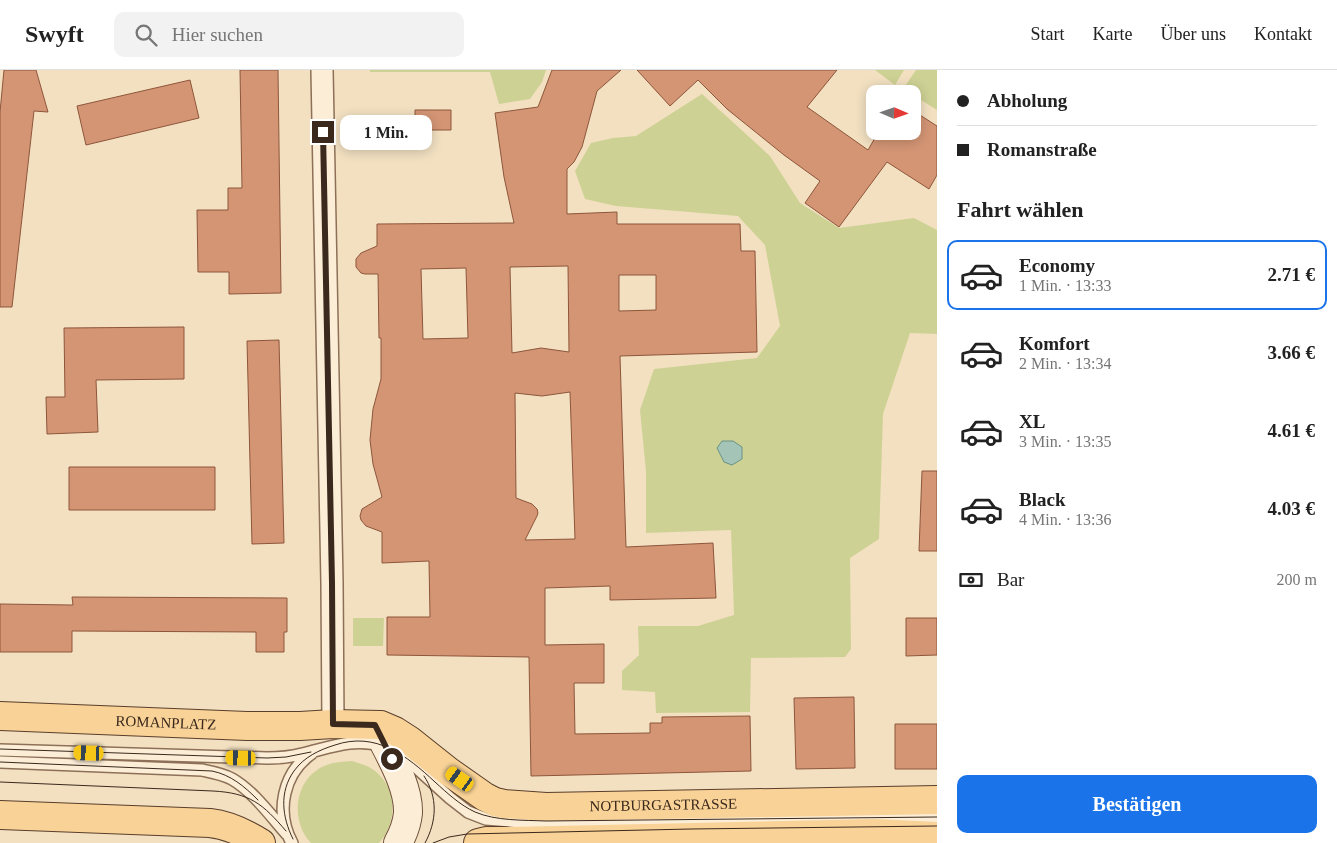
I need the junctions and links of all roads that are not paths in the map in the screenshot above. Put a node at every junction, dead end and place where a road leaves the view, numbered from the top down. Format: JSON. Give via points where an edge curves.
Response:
{"nodes":[{"id":1,"x":322,"y":70,"type":"edge"},
{"id":2,"x":0,"y":716,"type":"edge"},
{"id":3,"x":333,"y":724,"type":"junction"},
{"id":4,"x":390,"y":737,"type":"junction"},
{"id":5,"x":0,"y":750,"type":"edge"},
{"id":6,"x":316,"y":751,"type":"junction"},
{"id":7,"x":0,"y":762,"type":"edge"},
{"id":8,"x":485,"y":797,"type":"junction"},
{"id":9,"x":937,"y":800,"type":"edge"},
{"id":10,"x":0,"y":815,"type":"edge"},
{"id":11,"x":518,"y":822,"type":"junction"},
{"id":12,"x":929,"y":833,"type":"edge"},
{"id":13,"x":290,"y":838,"type":"edge"},
{"id":14,"x":261,"y":843,"type":"edge"},
{"id":15,"x":398,"y":843,"type":"edge"},
{"id":16,"x":478,"y":843,"type":"edge"}],
"edges":[{"from":1,"to":3,"type":"street"},
{"from":2,"to":3,"type":"main road","name":"ROMANPLATZ","via":[[246,726]]},
{"from":3,"to":4,"type":"main road","name":"ROMANPLATZ"},
{"from":3,"to":6,"type":"lane","via":[[329,737]]},
{"from":4,"to":6,"type":"lane","via":[[372,743],[354,742]]},
{"from":4,"to":8,"type":"main road","name":"NOTBURGASTRASSE"},
{"from":4,"to":11,"type":"lane","via":[[408,760],[468,812],[486,819]]},
{"from":4,"to":15,"type":"street","via":[[407,800],[406,824]]},
{"from":5,"to":6,"type":"lane","via":[[262,758]]},
{"from":6,"to":13,"type":"lane","via":[[294,770],[286,785],[283,810]]},
{"from":7,"to":13,"type":"lane","via":[[202,770],[223,774],[244,787]]},
{"from":8,"to":9,"type":"main road","name":"NOTBURGASTRASSE","via":[[504,804],[546,807]]},
{"from":8,"to":11,"type":"lane","via":[[504,815]]},
{"from":10,"to":14,"type":"main road","via":[[210,822]]},
{"from":11,"to":12,"type":"lane"},
{"from":12,"to":16,"type":"main road","name":"NOTBURGASTRASSE"}]}
